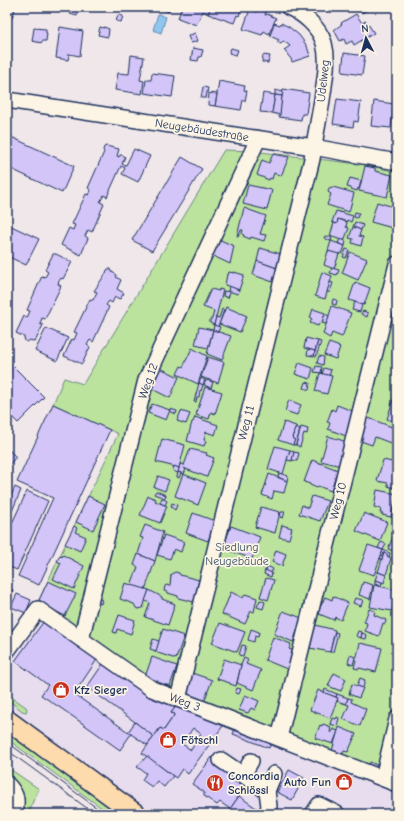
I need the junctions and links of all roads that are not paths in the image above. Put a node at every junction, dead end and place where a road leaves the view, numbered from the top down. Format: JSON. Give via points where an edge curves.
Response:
{"nodes":[{"id":1,"x":288,"y":7,"type":"edge"},
{"id":2,"x":7,"y":100,"type":"edge"},
{"id":3,"x":258,"y":139,"type":"junction"},
{"id":4,"x":313,"y":147,"type":"junction"},
{"id":5,"x":397,"y":162,"type":"edge"},
{"id":6,"x":397,"y":264,"type":"edge"},
{"id":7,"x":81,"y":639,"type":"junction"},
{"id":8,"x":7,"y":651,"type":"edge"},
{"id":9,"x":178,"y":699,"type":"junction"},
{"id":10,"x":397,"y":719,"type":"edge"},
{"id":11,"x":7,"y":720,"type":"edge"},
{"id":12,"x":279,"y":738,"type":"junction"},
{"id":13,"x":221,"y":760,"type":"dead end"},
{"id":14,"x":251,"y":761,"type":"dead end"},
{"id":15,"x":274,"y":774,"type":"dead end"},
{"id":16,"x":244,"y":775,"type":"junction"},
{"id":17,"x":382,"y":778,"type":"junction"},
{"id":18,"x":7,"y":784,"type":"edge"},
{"id":19,"x":397,"y":784,"type":"edge"},
{"id":20,"x":267,"y":791,"type":"junction"},
{"id":21,"x":131,"y":813,"type":"edge"},
{"id":22,"x":14,"y":814,"type":"edge"},
{"id":23,"x":267,"y":814,"type":"edge"},
{"id":24,"x":313,"y":814,"type":"edge"},
{"id":25,"x":337,"y":814,"type":"edge"}],
"edges":[{"from":1,"to":4,"type":"street","name":"Udelweg","via":[[301,14],[317,30],[324,42],[326,53],[322,104]]},
{"from":2,"to":3,"type":"street","name":"Neugebäudestraße"},
{"from":3,"to":4,"type":"street","name":"Neugebäudestraße"},
{"from":3,"to":7,"type":"street","name":"Weg 12","via":[[146,380]]},
{"from":4,"to":5,"type":"street","name":"Neugebäudestraße"},
{"from":4,"to":9,"type":"street","name":"Weg 11"},
{"from":6,"to":12,"type":"street","name":"Weg 10"},
{"from":7,"to":8,"type":"street","name":"Weg 3","via":[[38,609]]},
{"from":7,"to":9,"type":"street","name":"Weg 3","via":[[152,689]]},
{"from":9,"to":12,"type":"street","name":"Weg 3"},
{"from":10,"to":17,"type":"street"},
{"from":11,"to":21,"type":"main road"},
{"from":12,"to":17,"type":"street","name":"Weg 3"},
{"from":13,"to":16,"type":"street"},
{"from":14,"to":16,"type":"street"},
{"from":15,"to":20,"type":"street"},
{"from":16,"to":20,"type":"street"},
{"from":17,"to":19,"type":"street","name":"Weg 3"},
{"from":18,"to":22,"type":"street","via":[[16,796]]},
{"from":20,"to":23,"type":"street","via":[[270,806]]},
{"from":24,"to":25,"type":"street","via":[[319,805]]}]}
